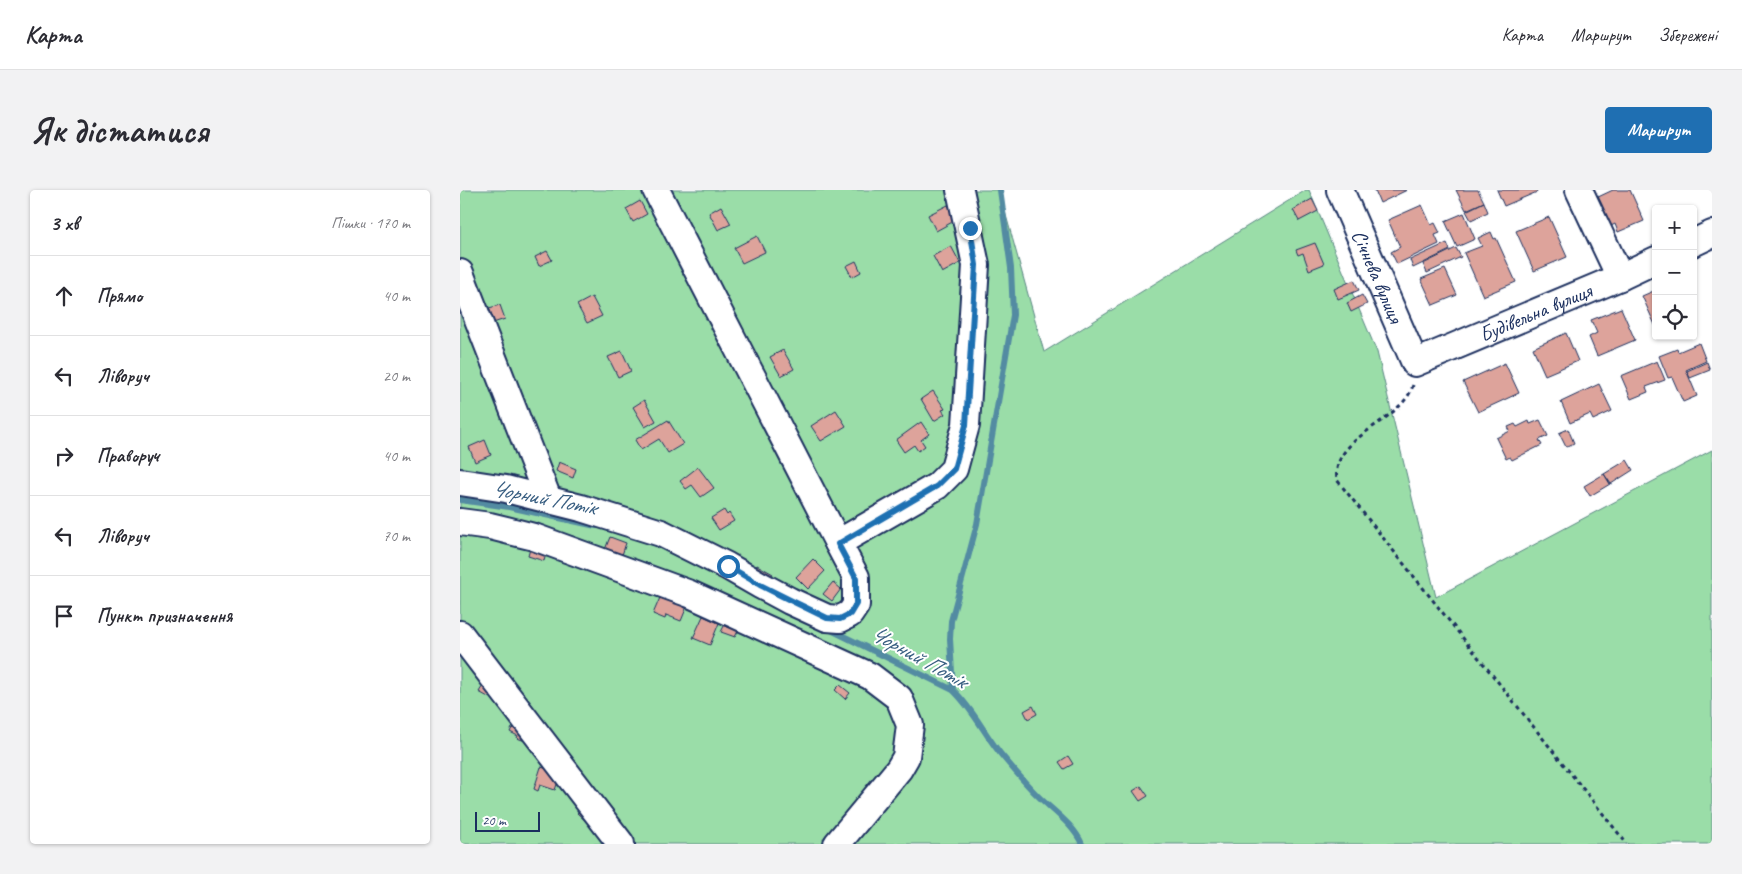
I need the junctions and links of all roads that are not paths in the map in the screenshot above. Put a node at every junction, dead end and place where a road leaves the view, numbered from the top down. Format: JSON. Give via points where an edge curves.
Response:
{"nodes":[{"id":1,"x":656,"y":190,"type":"edge"},
{"id":2,"x":960,"y":190,"type":"edge"},
{"id":3,"x":1340,"y":190,"type":"edge"},
{"id":4,"x":1579,"y":190,"type":"edge"},
{"id":5,"x":1712,"y":234,"type":"edge"},
{"id":6,"x":1697,"y":241,"type":"edge"},
{"id":7,"x":1652,"y":262,"type":"edge"},
{"id":8,"x":460,"y":273,"type":"edge"},
{"id":9,"x":1620,"y":277,"type":"junction"},
{"id":10,"x":1415,"y":362,"type":"joint"},
{"id":11,"x":460,"y":482,"type":"edge"},
{"id":12,"x":548,"y":499,"type":"junction"},
{"id":13,"x":460,"y":522,"type":"edge"},
{"id":14,"x":838,"y":544,"type":"junction"},
{"id":15,"x":460,"y":634,"type":"edge"},
{"id":16,"x":620,"y":844,"type":"edge"},
{"id":17,"x":837,"y":844,"type":"edge"}],
"edges":[{"from":1,"to":14,"type":"street"},
{"from":2,"to":14,"type":"street","via":[[976,265],[966,425],[954,469],[937,486]]},
{"from":3,"to":10,"type":"street","name":"Січнева вулиця"},
{"from":4,"to":9,"type":"street"},
{"from":5,"to":6,"type":"street"},
{"from":7,"to":9,"type":"street","name":"Будівельна вулиця"},
{"from":8,"to":12,"type":"street"},
{"from":9,"to":10,"type":"street","name":"Будівельна вулиця"},
{"from":11,"to":12,"type":"street"},
{"from":12,"to":14,"type":"street","via":[[661,533],[827,618],[840,619],[850,614],[856,604],[856,578]]},
{"from":13,"to":17,"type":"street","via":[[534,537],[690,594],[870,676],[899,698],[910,725],[906,757]]},
{"from":15,"to":16,"type":"street"}]}
